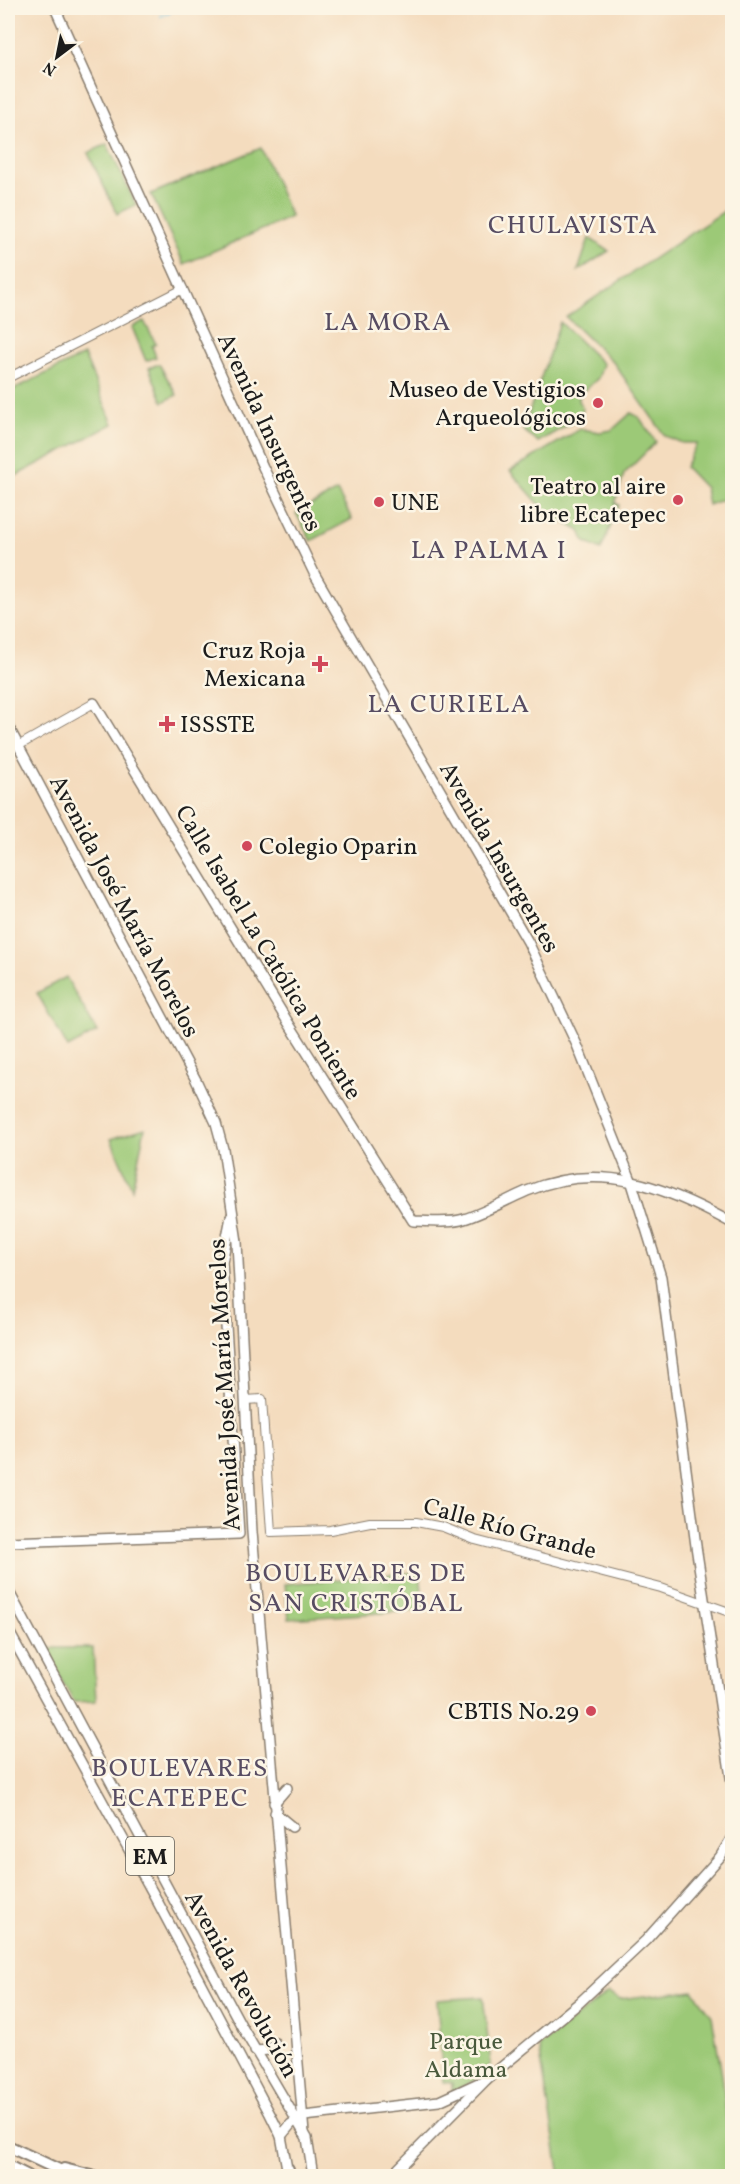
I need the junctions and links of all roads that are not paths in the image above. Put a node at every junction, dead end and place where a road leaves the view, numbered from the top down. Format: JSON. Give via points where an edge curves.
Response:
{"nodes":[{"id":1,"x":55,"y":8,"type":"edge"},
{"id":2,"x":183,"y":289,"type":"junction"},
{"id":3,"x":8,"y":378,"type":"edge"},
{"id":4,"x":94,"y":703,"type":"joint"},
{"id":5,"x":8,"y":726,"type":"edge"},
{"id":6,"x":18,"y":746,"type":"junction"},
{"id":7,"x":631,"y":1180,"type":"junction"},
{"id":8,"x":233,"y":1208,"type":"junction"},
{"id":9,"x":732,"y":1223,"type":"edge"},
{"id":10,"x":245,"y":1400,"type":"junction"},
{"id":11,"x":237,"y":1490,"type":"junction"},
{"id":12,"x":252,"y":1532,"type":"junction"},
{"id":13,"x":8,"y":1542,"type":"edge"},
{"id":14,"x":8,"y":1590,"type":"edge"},
{"id":15,"x":705,"y":1603,"type":"junction"},
{"id":16,"x":732,"y":1613,"type":"edge"},
{"id":17,"x":8,"y":1630,"type":"edge"},
{"id":18,"x":732,"y":1784,"type":"edge"},
{"id":19,"x":287,"y":1788,"type":"dead end"},
{"id":20,"x":274,"y":1803,"type":"junction"},
{"id":21,"x":275,"y":1813,"type":"junction"},
{"id":22,"x":292,"y":1827,"type":"dead end"},
{"id":23,"x":732,"y":1837,"type":"edge"},
{"id":24,"x":275,"y":2043,"type":"dead end"},
{"id":25,"x":255,"y":2051,"type":"junction"},
{"id":26,"x":487,"y":2079,"type":"junction"},
{"id":27,"x":439,"y":2101,"type":"junction"},
{"id":28,"x":298,"y":2119,"type":"junction"},
{"id":29,"x":444,"y":2123,"type":"junction"},
{"id":30,"x":281,"y":2136,"type":"junction"},
{"id":31,"x":8,"y":2146,"type":"edge"},
{"id":32,"x":43,"y":2163,"type":"junction"},
{"id":33,"x":8,"y":2166,"type":"edge"},
{"id":34,"x":287,"y":2174,"type":"edge"},
{"id":35,"x":28,"y":2176,"type":"edge"},
{"id":36,"x":72,"y":2176,"type":"edge"},
{"id":37,"x":92,"y":2176,"type":"edge"},
{"id":38,"x":313,"y":2176,"type":"edge"},
{"id":39,"x":392,"y":2176,"type":"edge"}],
"edges":[{"from":1,"to":2,"type":"main road","name":"Avenida Insurgentes"},
{"from":2,"to":3,"type":"street"},
{"from":2,"to":7,"type":"main road","name":"Avenida Insurgentes","via":[[315,575],[528,942],[577,1046]]},
{"from":4,"to":6,"type":"street"},
{"from":4,"to":7,"type":"main road","name":"Calle Isabel La Católica Poniente","via":[[413,1221],[462,1220],[529,1190],[568,1179],[584,1176]]},
{"from":5,"to":6,"type":"main road","name":"Avenida José María Morelos"},
{"from":6,"to":8,"type":"main road","name":"Avenida José María Morelos","via":[[206,1100],[224,1149]]},
{"from":7,"to":9,"type":"main road","via":[[675,1195]]},
{"from":7,"to":15,"type":"main road","name":"Avenida Insurgentes","via":[[661,1277]]},
{"from":8,"to":10,"type":"main road","name":"Avenida José María Morelos"},
{"from":8,"to":11,"type":"main road","name":"Avenida José María Morelos","via":[[222,1262]]},
{"from":10,"to":12,"type":"main road","name":"Avenida José María Morelos"},
{"from":10,"to":15,"type":"street","name":"Calle Río Grande","via":[[262,1399],[271,1532],[330,1530],[370,1522],[416,1522]]},
{"from":11,"to":12,"type":"main road"},
{"from":11,"to":13,"type":"main road","name":"Avenida José María Morelos","via":[[239,1534]]},
{"from":12,"to":20,"type":"main road","name":"Avenida José María Morelos"},
{"from":14,"to":25,"type":"main road","name":"Avenida Revolución","number":"EM"},
{"from":15,"to":16,"type":"street","name":"Calle Río Grande"},
{"from":15,"to":18,"type":"main road","name":"Avenida Insurgentes"},
{"from":17,"to":30,"type":"main road","name":"Avenida Revolución","number":"EM","via":[[160,1905]]},
{"from":19,"to":20,"type":"main road"},
{"from":20,"to":21,"type":"main road","name":"Avenida José María Morelos"},
{"from":21,"to":22,"type":"main road"},
{"from":21,"to":28,"type":"main road","name":"Avenida José María Morelos"},
{"from":23,"to":26,"type":"main road","via":[[720,1857],[646,1940],[579,2003]]},
{"from":24,"to":25,"type":"main road","via":[[270,2050]]},
{"from":25,"to":28,"type":"main road","name":"Avenida Revolución","number":"EM"},
{"from":26,"to":27,"type":"main road"},
{"from":26,"to":29,"type":"main road"},
{"from":27,"to":28,"type":"main road","via":[[332,2111]]},
{"from":27,"to":29,"type":"main road"},
{"from":28,"to":30,"type":"main road"},
{"from":28,"to":38,"type":"main road","name":"Avenida José María Morelos"},
{"from":29,"to":39,"type":"main road"},
{"from":30,"to":34,"type":"main road","name":"Avenida Revolución","number":"EM"},
{"from":31,"to":32,"type":"highway"},
{"from":32,"to":36,"type":"highway"},
{"from":32,"to":37,"type":"highway"},
{"from":33,"to":35,"type":"highway"}]}
